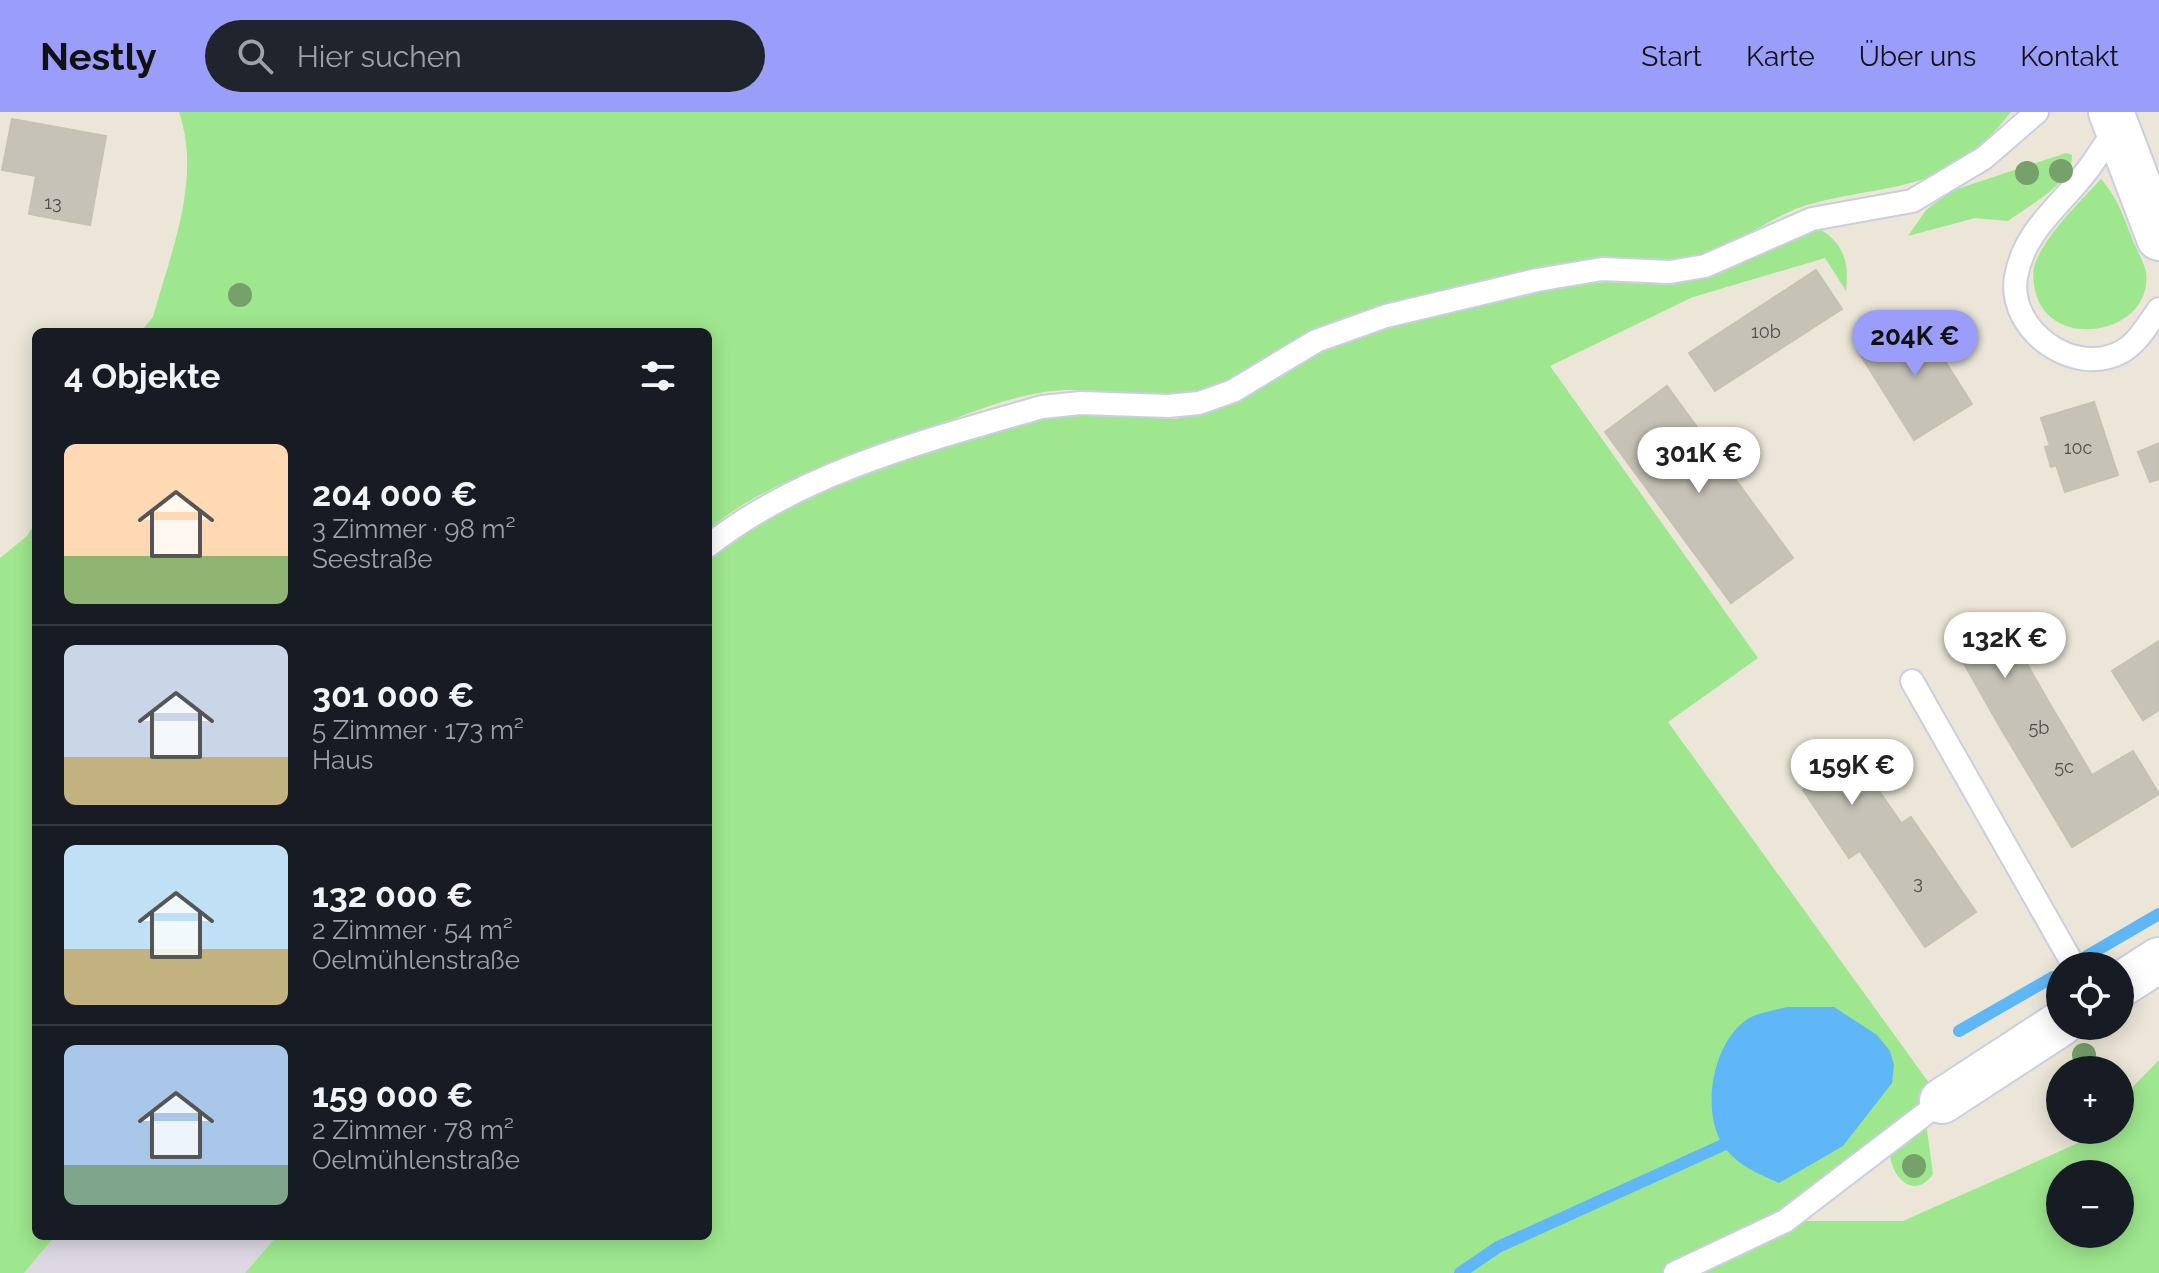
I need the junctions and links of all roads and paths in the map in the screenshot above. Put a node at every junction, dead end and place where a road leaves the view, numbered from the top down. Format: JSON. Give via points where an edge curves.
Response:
{"nodes":[{"id":1,"x":2037,"y":112,"type":"edge"},
{"id":2,"x":2114,"y":120,"type":"edge"},
{"id":3,"x":2158,"y":234,"type":"edge"},
{"id":4,"x":2159,"y":309,"type":"edge"},
{"id":5,"x":712,"y":543,"type":"edge"},
{"id":6,"x":1912,"y":681,"type":"dead end"},
{"id":7,"x":2066,"y":952,"type":"edge"},
{"id":8,"x":2159,"y":960,"type":"edge"},
{"id":9,"x":2134,"y":976,"type":"edge"},
{"id":10,"x":2046,"y":1033,"type":"edge"},
{"id":11,"x":1942,"y":1101,"type":"joint"},
{"id":12,"x":1675,"y":1273,"type":"edge"}],
"edges":[{"from":1,"to":5,"type":"lane","via":[[1984,158],[1912,201],[1812,219],[1705,266],[1670,272],[1589,271],[1386,316],[1316,341],[1233,391],[1199,403],[1042,407],[815,480],[766,504]]},
{"from":2,"to":3,"type":"street"},
{"from":2,"to":4,"type":"lane","via":[[2085,174],[2025,247],[2016,280],[2018,309],[2035,336],[2065,354],[2095,358],[2123,351]]},
{"from":6,"to":7,"type":"lane"},
{"from":8,"to":9,"type":"street"},
{"from":10,"to":11,"type":"street"},
{"from":11,"to":12,"type":"lane","via":[[1785,1221]]}]}
